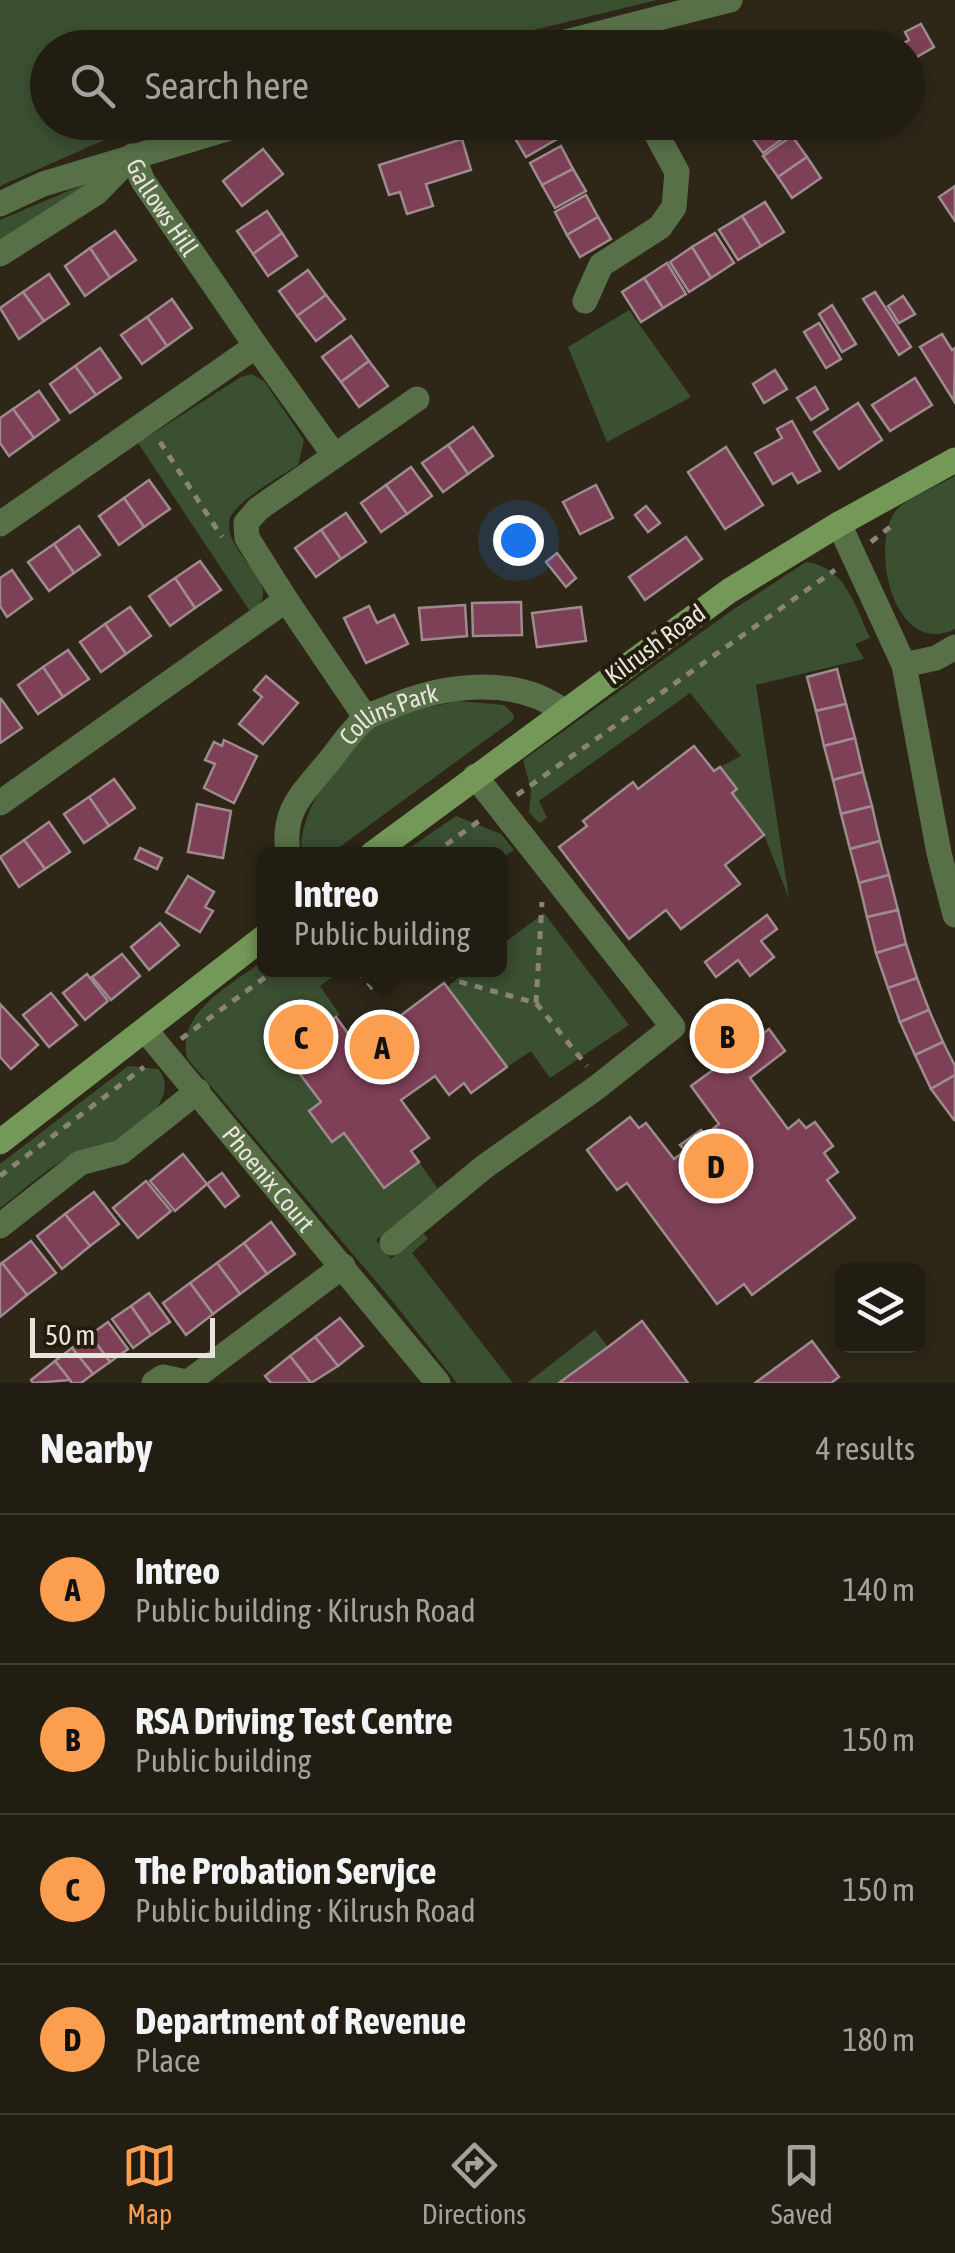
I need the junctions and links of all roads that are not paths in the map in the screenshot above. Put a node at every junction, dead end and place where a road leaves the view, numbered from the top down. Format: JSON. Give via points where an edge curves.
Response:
{"nodes":[{"id":1,"x":730,"y":0,"type":"edge"},
{"id":2,"x":638,"y":30,"type":"edge"},
{"id":3,"x":188,"y":140,"type":"edge"},
{"id":4,"x":660,"y":140,"type":"edge"},
{"id":5,"x":132,"y":156,"type":"junction"},
{"id":6,"x":0,"y":204,"type":"edge"},
{"id":7,"x":0,"y":254,"type":"edge"},
{"id":8,"x":585,"y":301,"type":"dead end"},
{"id":9,"x":256,"y":346,"type":"junction"},
{"id":10,"x":417,"y":399,"type":"dead end"},
{"id":11,"x":334,"y":454,"type":"junction"},
{"id":12,"x":955,"y":460,"type":"edge"},
{"id":13,"x":0,"y":524,"type":"edge"},
{"id":14,"x":839,"y":524,"type":"junction"},
{"id":15,"x":286,"y":600,"type":"junction"},
{"id":16,"x":955,"y":647,"type":"edge"},
{"id":17,"x":904,"y":664,"type":"junction"},
{"id":18,"x":563,"y":711,"type":"junction"},
{"id":19,"x":366,"y":718,"type":"junction"},
{"id":20,"x":475,"y":776,"type":"junction"},
{"id":21,"x":0,"y":803,"type":"edge"},
{"id":22,"x":287,"y":847,"type":"edge"},
{"id":23,"x":381,"y":847,"type":"edge"},
{"id":24,"x":955,"y":915,"type":"edge"},
{"id":25,"x":257,"y":943,"type":"edge"},
{"id":26,"x":146,"y":1031,"type":"junction"},
{"id":27,"x":198,"y":1090,"type":"junction"},
{"id":28,"x":0,"y":1142,"type":"edge"},
{"id":29,"x":0,"y":1226,"type":"edge"},
{"id":30,"x":392,"y":1243,"type":"dead end"},
{"id":31,"x":343,"y":1266,"type":"junction"},
{"id":32,"x":187,"y":1382,"type":"edge"},
{"id":33,"x":154,"y":1383,"type":"edge"},
{"id":34,"x":438,"y":1383,"type":"edge"}],
"edges":[{"from":1,"to":2,"type":"street"},
{"from":3,"to":5,"type":"street"},
{"from":4,"to":8,"type":"street","via":[[677,172],[674,207],[660,228],[600,264]]},
{"from":5,"to":6,"type":"street"},
{"from":5,"to":7,"type":"street","name":"Gallows Hill","via":[[96,193]]},
{"from":5,"to":9,"type":"street","name":"Gallows Hill"},
{"from":9,"to":11,"type":"street","name":"Gallows Hill"},
{"from":9,"to":13,"type":"street"},
{"from":10,"to":11,"type":"street"},
{"from":11,"to":15,"type":"street","via":[[246,523],[247,538]]},
{"from":12,"to":14,"type":"main road","name":"Kilrush Road"},
{"from":14,"to":17,"type":"street"},
{"from":14,"to":18,"type":"main road","name":"Kilrush Road","via":[[729,591]]},
{"from":15,"to":19,"type":"street"},
{"from":15,"to":21,"type":"street"},
{"from":16,"to":17,"type":"street"},
{"from":17,"to":24,"type":"street"},
{"from":18,"to":19,"type":"street","name":"Collins Park","via":[[512,688],[469,688],[415,696]]},
{"from":18,"to":20,"type":"main road","name":"Kilrush Road"},
{"from":19,"to":22,"type":"street","name":"Collins Park","via":[[300,796],[284,830]]},
{"from":20,"to":23,"type":"main road","name":"Kilrush Road"},
{"from":20,"to":30,"type":"street","via":[[673,1027]]},
{"from":25,"to":26,"type":"main road"},
{"from":26,"to":27,"type":"street","name":"Phoenix Court"},
{"from":26,"to":28,"type":"main road"},
{"from":27,"to":29,"type":"street","via":[[121,1152],[80,1163]]},
{"from":27,"to":31,"type":"street","name":"Phoenix Court"},
{"from":31,"to":32,"type":"street"},
{"from":31,"to":34,"type":"street","name":"Phoenix Court"},
{"from":32,"to":33,"type":"street","via":[[163,1377]]}]}
